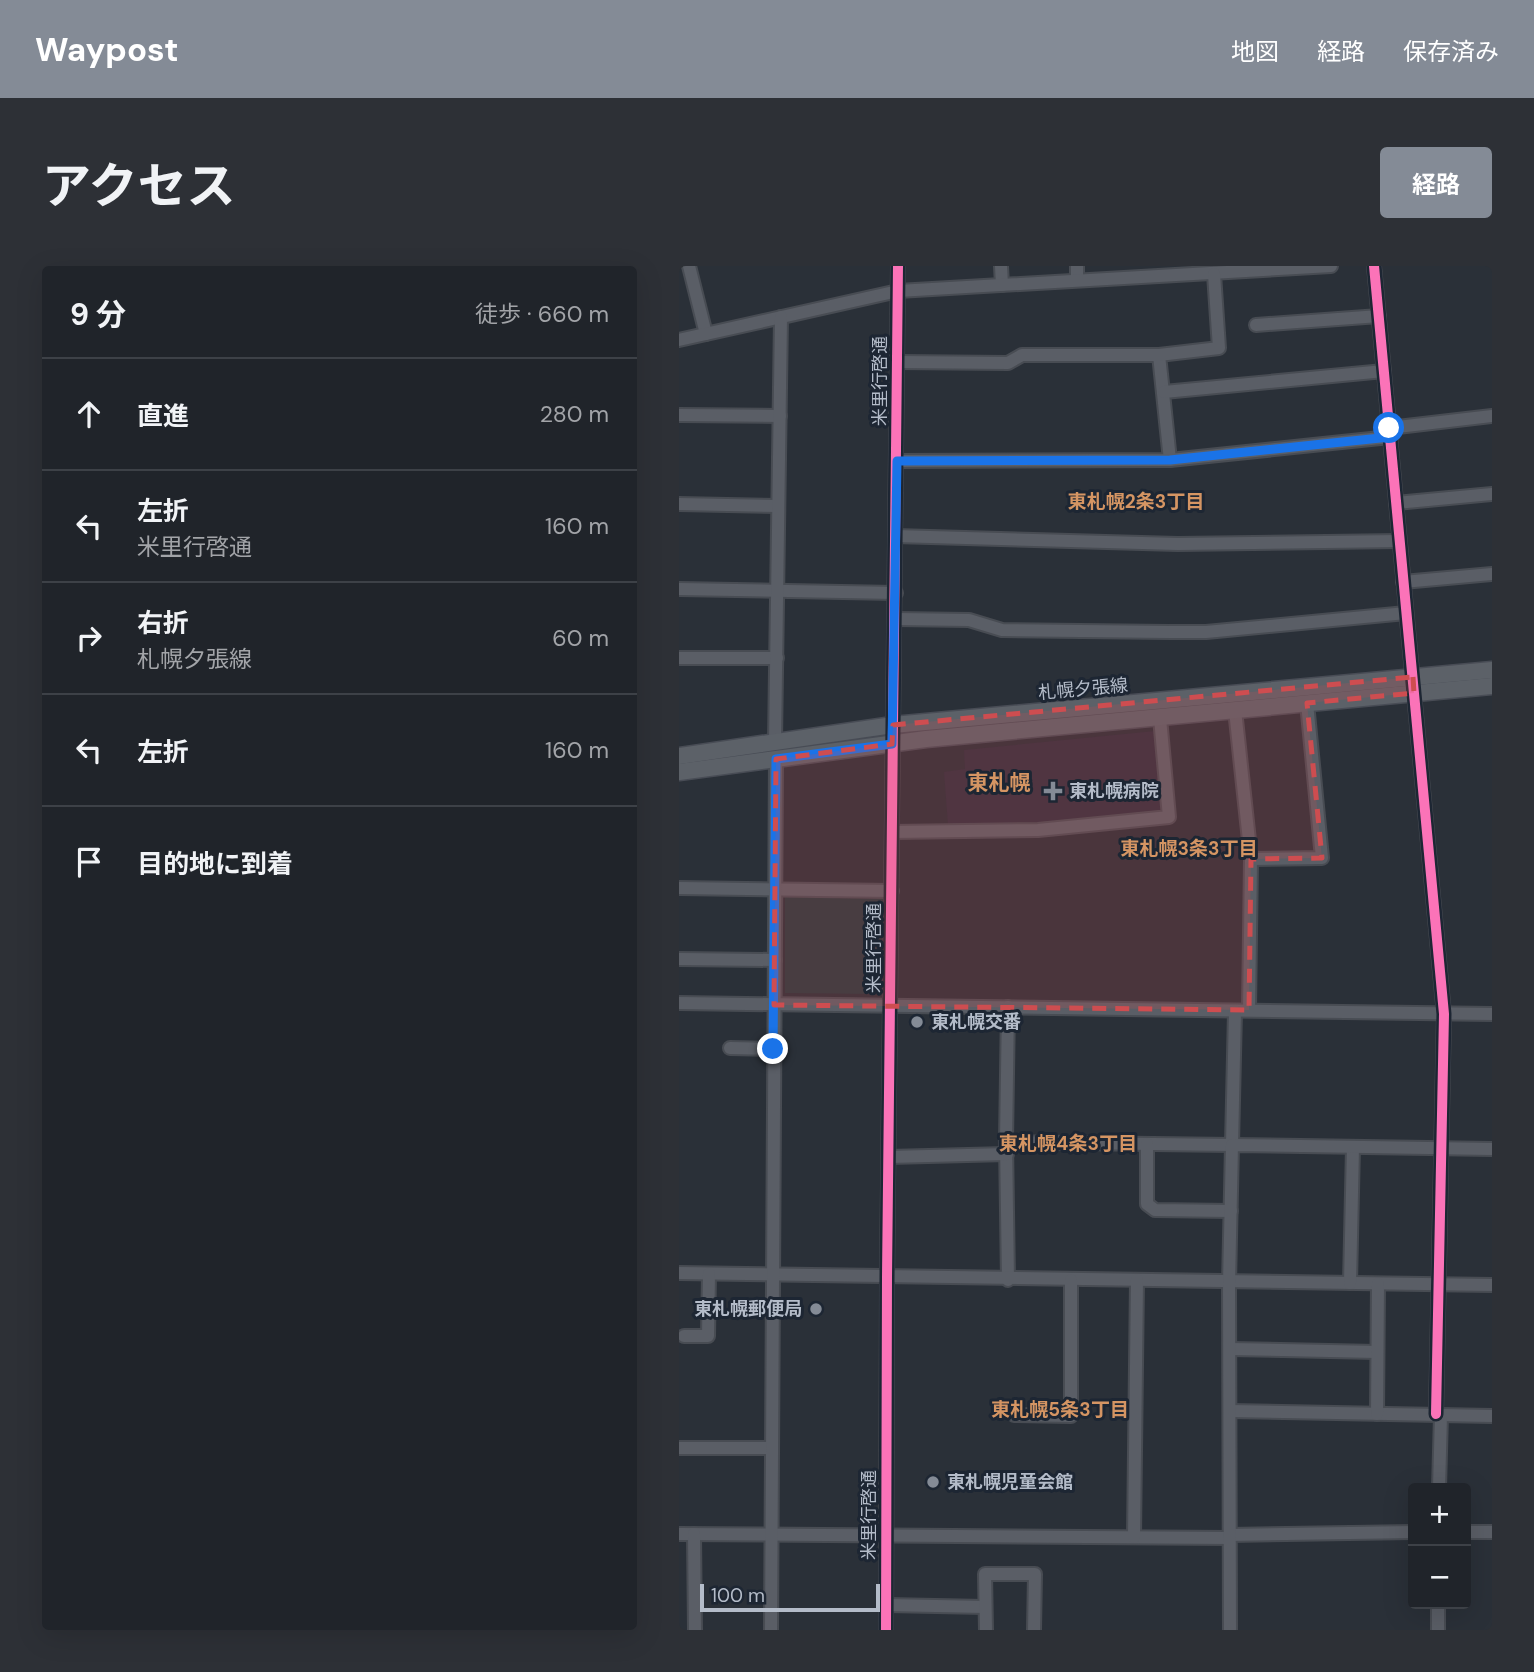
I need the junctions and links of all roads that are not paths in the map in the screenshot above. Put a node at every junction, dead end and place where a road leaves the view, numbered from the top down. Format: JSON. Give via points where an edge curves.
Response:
{"nodes":[{"id":1,"x":689,"y":266,"type":"edge"},
{"id":2,"x":898,"y":266,"type":"edge"},
{"id":3,"x":1001,"y":266,"type":"edge"},
{"id":4,"x":1077,"y":266,"type":"edge"},
{"id":5,"x":1331,"y":266,"type":"edge"},
{"id":6,"x":1374,"y":266,"type":"edge"},
{"id":7,"x":1214,"y":274,"type":"junction"},
{"id":8,"x":1077,"y":281,"type":"junction"},
{"id":9,"x":1002,"y":285,"type":"junction"},
{"id":10,"x":898,"y":291,"type":"junction"},
{"id":11,"x":1379,"y":316,"type":"junction"},
{"id":12,"x":781,"y":317,"type":"junction"},
{"id":13,"x":1256,"y":325,"type":"dead end"},
{"id":14,"x":706,"y":334,"type":"junction"},
{"id":15,"x":679,"y":340,"type":"edge"},
{"id":16,"x":1159,"y":355,"type":"junction"},
{"id":17,"x":898,"y":362,"type":"junction"},
{"id":18,"x":1384,"y":371,"type":"junction"},
{"id":19,"x":1164,"y":392,"type":"junction"},
{"id":20,"x":679,"y":415,"type":"edge"},
{"id":21,"x":779,"y":416,"type":"junction"},
{"id":22,"x":1492,"y":416,"type":"edge"},
{"id":23,"x":1390,"y":433,"type":"junction"},
{"id":24,"x":1170,"y":460,"type":"junction"},
{"id":25,"x":897,"y":461,"type":"junction"},
{"id":26,"x":1492,"y":494,"type":"edge"},
{"id":27,"x":1396,"y":503,"type":"junction"},
{"id":28,"x":679,"y":505,"type":"edge"},
{"id":29,"x":778,"y":506,"type":"junction"},
{"id":30,"x":895,"y":536,"type":"junction"},
{"id":31,"x":1399,"y":541,"type":"junction"},
{"id":32,"x":1492,"y":574,"type":"edge"},
{"id":33,"x":1403,"y":582,"type":"junction"},
{"id":34,"x":679,"y":589,"type":"edge"},
{"id":35,"x":778,"y":590,"type":"junction"},
{"id":36,"x":896,"y":593,"type":"junction"},
{"id":37,"x":1406,"y":613,"type":"junction"},
{"id":38,"x":895,"y":620,"type":"junction"},
{"id":39,"x":679,"y":658,"type":"edge"},
{"id":40,"x":778,"y":658,"type":"junction"},
{"id":41,"x":1492,"y":670,"type":"edge"},
{"id":42,"x":1413,"y":685,"type":"junction"},
{"id":43,"x":1492,"y":686,"type":"edge"},
{"id":44,"x":1307,"y":703,"type":"junction"},
{"id":45,"x":1235,"y":710,"type":"junction"},
{"id":46,"x":1160,"y":718,"type":"junction"},
{"id":47,"x":893,"y":725,"type":"junction"},
{"id":48,"x":775,"y":742,"type":"junction"},
{"id":49,"x":892,"y":744,"type":"junction"},
{"id":50,"x":679,"y":756,"type":"edge"},
{"id":51,"x":776,"y":759,"type":"junction"},
{"id":52,"x":679,"y":772,"type":"edge"},
{"id":53,"x":893,"y":832,"type":"junction"},
{"id":54,"x":1251,"y":859,"type":"junction"},
{"id":55,"x":679,"y":888,"type":"edge"},
{"id":56,"x":775,"y":889,"type":"junction"},
{"id":57,"x":892,"y":891,"type":"junction"},
{"id":58,"x":679,"y":959,"type":"edge"},
{"id":59,"x":775,"y":960,"type":"junction"},
{"id":60,"x":679,"y":1003,"type":"edge"},
{"id":61,"x":774,"y":1005,"type":"junction"},
{"id":62,"x":891,"y":1005,"type":"junction"},
{"id":63,"x":1008,"y":1007,"type":"junction"},
{"id":64,"x":1249,"y":1010,"type":"junction"},
{"id":65,"x":1235,"y":1011,"type":"junction"},
{"id":66,"x":1444,"y":1014,"type":"junction"},
{"id":67,"x":1492,"y":1014,"type":"edge"},
{"id":68,"x":730,"y":1048,"type":"dead end"},
{"id":69,"x":773,"y":1049,"type":"junction"},
{"id":70,"x":1147,"y":1144,"type":"junction"},
{"id":71,"x":1233,"y":1145,"type":"junction"},
{"id":72,"x":1353,"y":1147,"type":"junction"},
{"id":73,"x":1006,"y":1148,"type":"junction"},
{"id":74,"x":1441,"y":1148,"type":"junction"},
{"id":75,"x":1492,"y":1149,"type":"edge"},
{"id":76,"x":889,"y":1157,"type":"junction"},
{"id":77,"x":1231,"y":1211,"type":"junction"},
{"id":78,"x":679,"y":1273,"type":"edge"},
{"id":79,"x":709,"y":1273,"type":"junction"},
{"id":80,"x":772,"y":1275,"type":"junction"},
{"id":81,"x":887,"y":1277,"type":"junction"},
{"id":82,"x":1008,"y":1280,"type":"junction"},
{"id":83,"x":1071,"y":1280,"type":"junction"},
{"id":84,"x":1137,"y":1280,"type":"junction"},
{"id":85,"x":1229,"y":1283,"type":"junction"},
{"id":86,"x":1350,"y":1283,"type":"junction"},
{"id":87,"x":1378,"y":1284,"type":"junction"},
{"id":88,"x":1439,"y":1285,"type":"junction"},
{"id":89,"x":1492,"y":1285,"type":"edge"},
{"id":90,"x":684,"y":1336,"type":"dead end"},
{"id":91,"x":1230,"y":1349,"type":"junction"},
{"id":92,"x":1377,"y":1352,"type":"junction"},
{"id":93,"x":1230,"y":1411,"type":"junction"},
{"id":94,"x":1377,"y":1414,"type":"junction"},
{"id":95,"x":1438,"y":1414,"type":"junction"},
{"id":96,"x":1014,"y":1415,"type":"dead end"},
{"id":97,"x":1492,"y":1416,"type":"edge"},
{"id":98,"x":679,"y":1448,"type":"edge"},
{"id":99,"x":772,"y":1448,"type":"junction"},
{"id":100,"x":1439,"y":1483,"type":"edge"},
{"id":101,"x":1408,"y":1532,"type":"edge"},
{"id":102,"x":1471,"y":1532,"type":"edge"},
{"id":103,"x":1492,"y":1532,"type":"edge"},
{"id":104,"x":771,"y":1533,"type":"junction"},
{"id":105,"x":679,"y":1534,"type":"edge"},
{"id":106,"x":694,"y":1534,"type":"junction"},
{"id":107,"x":887,"y":1535,"type":"junction"},
{"id":108,"x":1230,"y":1536,"type":"junction"},
{"id":109,"x":1133,"y":1537,"type":"junction"},
{"id":110,"x":887,"y":1605,"type":"junction"},
{"id":111,"x":985,"y":1607,"type":"junction"},
{"id":112,"x":1438,"y":1609,"type":"edge"},
{"id":113,"x":695,"y":1630,"type":"edge"},
{"id":114,"x":771,"y":1630,"type":"edge"},
{"id":115,"x":887,"y":1630,"type":"edge"},
{"id":116,"x":986,"y":1630,"type":"edge"},
{"id":117,"x":1034,"y":1630,"type":"edge"},
{"id":118,"x":1230,"y":1630,"type":"edge"},
{"id":119,"x":1438,"y":1630,"type":"edge"}],
"edges":[{"from":1,"to":14,"type":"street"},
{"from":2,"to":10,"type":"street","name":"米里行啓通"},
{"from":3,"to":9,"type":"street"},
{"from":4,"to":8,"type":"street"},
{"from":5,"to":7,"type":"street"},
{"from":6,"to":11,"type":"street"},
{"from":7,"to":8,"type":"street"},
{"from":7,"to":16,"type":"street","via":[[1219,348]]},
{"from":8,"to":9,"type":"street"},
{"from":9,"to":10,"type":"street"},
{"from":10,"to":12,"type":"street"},
{"from":10,"to":17,"type":"street","name":"米里行啓通"},
{"from":11,"to":13,"type":"street"},
{"from":11,"to":18,"type":"street"},
{"from":12,"to":14,"type":"street"},
{"from":12,"to":21,"type":"street"},
{"from":14,"to":15,"type":"street"},
{"from":16,"to":17,"type":"street","via":[[1022,355],[1008,363]]},
{"from":16,"to":19,"type":"street"},
{"from":17,"to":25,"type":"street","name":"米里行啓通"},
{"from":18,"to":19,"type":"street"},
{"from":18,"to":23,"type":"street"},
{"from":19,"to":24,"type":"street"},
{"from":20,"to":21,"type":"street"},
{"from":21,"to":29,"type":"street"},
{"from":22,"to":23,"type":"street"},
{"from":23,"to":24,"type":"street"},
{"from":23,"to":27,"type":"street"},
{"from":24,"to":25,"type":"street"},
{"from":25,"to":30,"type":"street","name":"米里行啓通"},
{"from":26,"to":27,"type":"street"},
{"from":27,"to":31,"type":"street"},
{"from":28,"to":29,"type":"street"},
{"from":29,"to":35,"type":"street"},
{"from":30,"to":31,"type":"street","via":[[1178,544]]},
{"from":30,"to":36,"type":"street","name":"米里行啓通"},
{"from":31,"to":33,"type":"street"},
{"from":32,"to":33,"type":"street"},
{"from":33,"to":37,"type":"street"},
{"from":34,"to":35,"type":"street"},
{"from":35,"to":36,"type":"street"},
{"from":35,"to":40,"type":"street"},
{"from":36,"to":38,"type":"street","name":"米里行啓通"},
{"from":37,"to":38,"type":"street","via":[[1169,632],[1002,630],[969,620]]},
{"from":37,"to":42,"type":"street"},
{"from":38,"to":47,"type":"street","name":"米里行啓通"},
{"from":39,"to":40,"type":"street"},
{"from":40,"to":48,"type":"street"},
{"from":41,"to":42,"type":"main road","name":"札幌夕張線"},
{"from":42,"to":43,"type":"main road","name":"札幌夕張線"},
{"from":42,"to":44,"type":"main road","name":"札幌夕張線"},
{"from":42,"to":47,"type":"main road","name":"札幌夕張線"},
{"from":42,"to":66,"type":"street"},
{"from":44,"to":45,"type":"main road","name":"札幌夕張線"},
{"from":44,"to":54,"type":"street","via":[[1322,858]]},
{"from":45,"to":46,"type":"main road","name":"札幌夕張線"},
{"from":45,"to":54,"type":"street"},
{"from":46,"to":49,"type":"main road","name":"札幌夕張線"},
{"from":46,"to":53,"type":"street","via":[[1169,817],[1038,830]]},
{"from":47,"to":48,"type":"main road","name":"札幌夕張線"},
{"from":47,"to":49,"type":"street","name":"米里行啓通"},
{"from":48,"to":50,"type":"main road","name":"札幌夕張線"},
{"from":49,"to":51,"type":"main road","name":"札幌夕張線"},
{"from":49,"to":53,"type":"street","name":"米里行啓通"},
{"from":51,"to":52,"type":"main road","name":"札幌夕張線"},
{"from":51,"to":56,"type":"street"},
{"from":53,"to":57,"type":"street","name":"米里行啓通"},
{"from":54,"to":64,"type":"street"},
{"from":55,"to":56,"type":"street"},
{"from":56,"to":57,"type":"street"},
{"from":56,"to":59,"type":"street"},
{"from":57,"to":62,"type":"street","name":"米里行啓通"},
{"from":58,"to":59,"type":"street"},
{"from":59,"to":61,"type":"street"},
{"from":60,"to":61,"type":"street"},
{"from":61,"to":62,"type":"street"},
{"from":61,"to":69,"type":"street"},
{"from":62,"to":63,"type":"street"},
{"from":62,"to":76,"type":"street","name":"米里行啓通"},
{"from":63,"to":65,"type":"street"},
{"from":63,"to":73,"type":"street"},
{"from":64,"to":65,"type":"street"},
{"from":64,"to":66,"type":"street"},
{"from":65,"to":71,"type":"street"},
{"from":66,"to":67,"type":"street"},
{"from":66,"to":74,"type":"street"},
{"from":68,"to":69,"type":"street"},
{"from":69,"to":80,"type":"street"},
{"from":70,"to":71,"type":"street"},
{"from":70,"to":73,"type":"street"},
{"from":70,"to":77,"type":"street","via":[[1147,1204],[1155,1210]]},
{"from":71,"to":72,"type":"street"},
{"from":71,"to":77,"type":"street"},
{"from":72,"to":74,"type":"street"},
{"from":72,"to":86,"type":"street"},
{"from":73,"to":76,"type":"street"},
{"from":73,"to":82,"type":"street"},
{"from":74,"to":75,"type":"street"},
{"from":74,"to":88,"type":"street"},
{"from":76,"to":81,"type":"street","name":"米里行啓通"},
{"from":77,"to":85,"type":"street"},
{"from":78,"to":79,"type":"street"},
{"from":79,"to":80,"type":"street"},
{"from":79,"to":90,"type":"street","via":[[708,1336]]},
{"from":80,"to":81,"type":"street"},
{"from":80,"to":99,"type":"street"},
{"from":81,"to":82,"type":"street"},
{"from":81,"to":107,"type":"street","name":"米里行啓通"},
{"from":82,"to":83,"type":"street"},
{"from":83,"to":84,"type":"street"},
{"from":83,"to":96,"type":"street","via":[[1072,1416]]},
{"from":84,"to":85,"type":"street"},
{"from":84,"to":109,"type":"street"},
{"from":85,"to":86,"type":"street"},
{"from":85,"to":91,"type":"street"},
{"from":86,"to":87,"type":"street"},
{"from":87,"to":88,"type":"street"},
{"from":87,"to":92,"type":"street"},
{"from":88,"to":89,"type":"street"},
{"from":88,"to":95,"type":"street"},
{"from":91,"to":92,"type":"street"},
{"from":91,"to":93,"type":"street"},
{"from":92,"to":94,"type":"street"},
{"from":93,"to":94,"type":"street"},
{"from":93,"to":108,"type":"street"},
{"from":94,"to":95,"type":"street"},
{"from":95,"to":97,"type":"street"},
{"from":95,"to":100,"type":"street"},
{"from":98,"to":99,"type":"street"},
{"from":99,"to":104,"type":"street"},
{"from":101,"to":108,"type":"street"},
{"from":102,"to":103,"type":"street"},
{"from":104,"to":106,"type":"street"},
{"from":104,"to":107,"type":"street"},
{"from":104,"to":114,"type":"street"},
{"from":105,"to":106,"type":"street"},
{"from":106,"to":113,"type":"street"},
{"from":107,"to":109,"type":"street"},
{"from":107,"to":110,"type":"street","name":"米里行啓通"},
{"from":108,"to":109,"type":"street"},
{"from":108,"to":118,"type":"street"},
{"from":110,"to":111,"type":"street"},
{"from":110,"to":115,"type":"street","name":"米里行啓通"},
{"from":111,"to":116,"type":"street"},
{"from":111,"to":117,"type":"street","via":[[985,1574],[1035,1574]]},
{"from":112,"to":119,"type":"street"}]}
